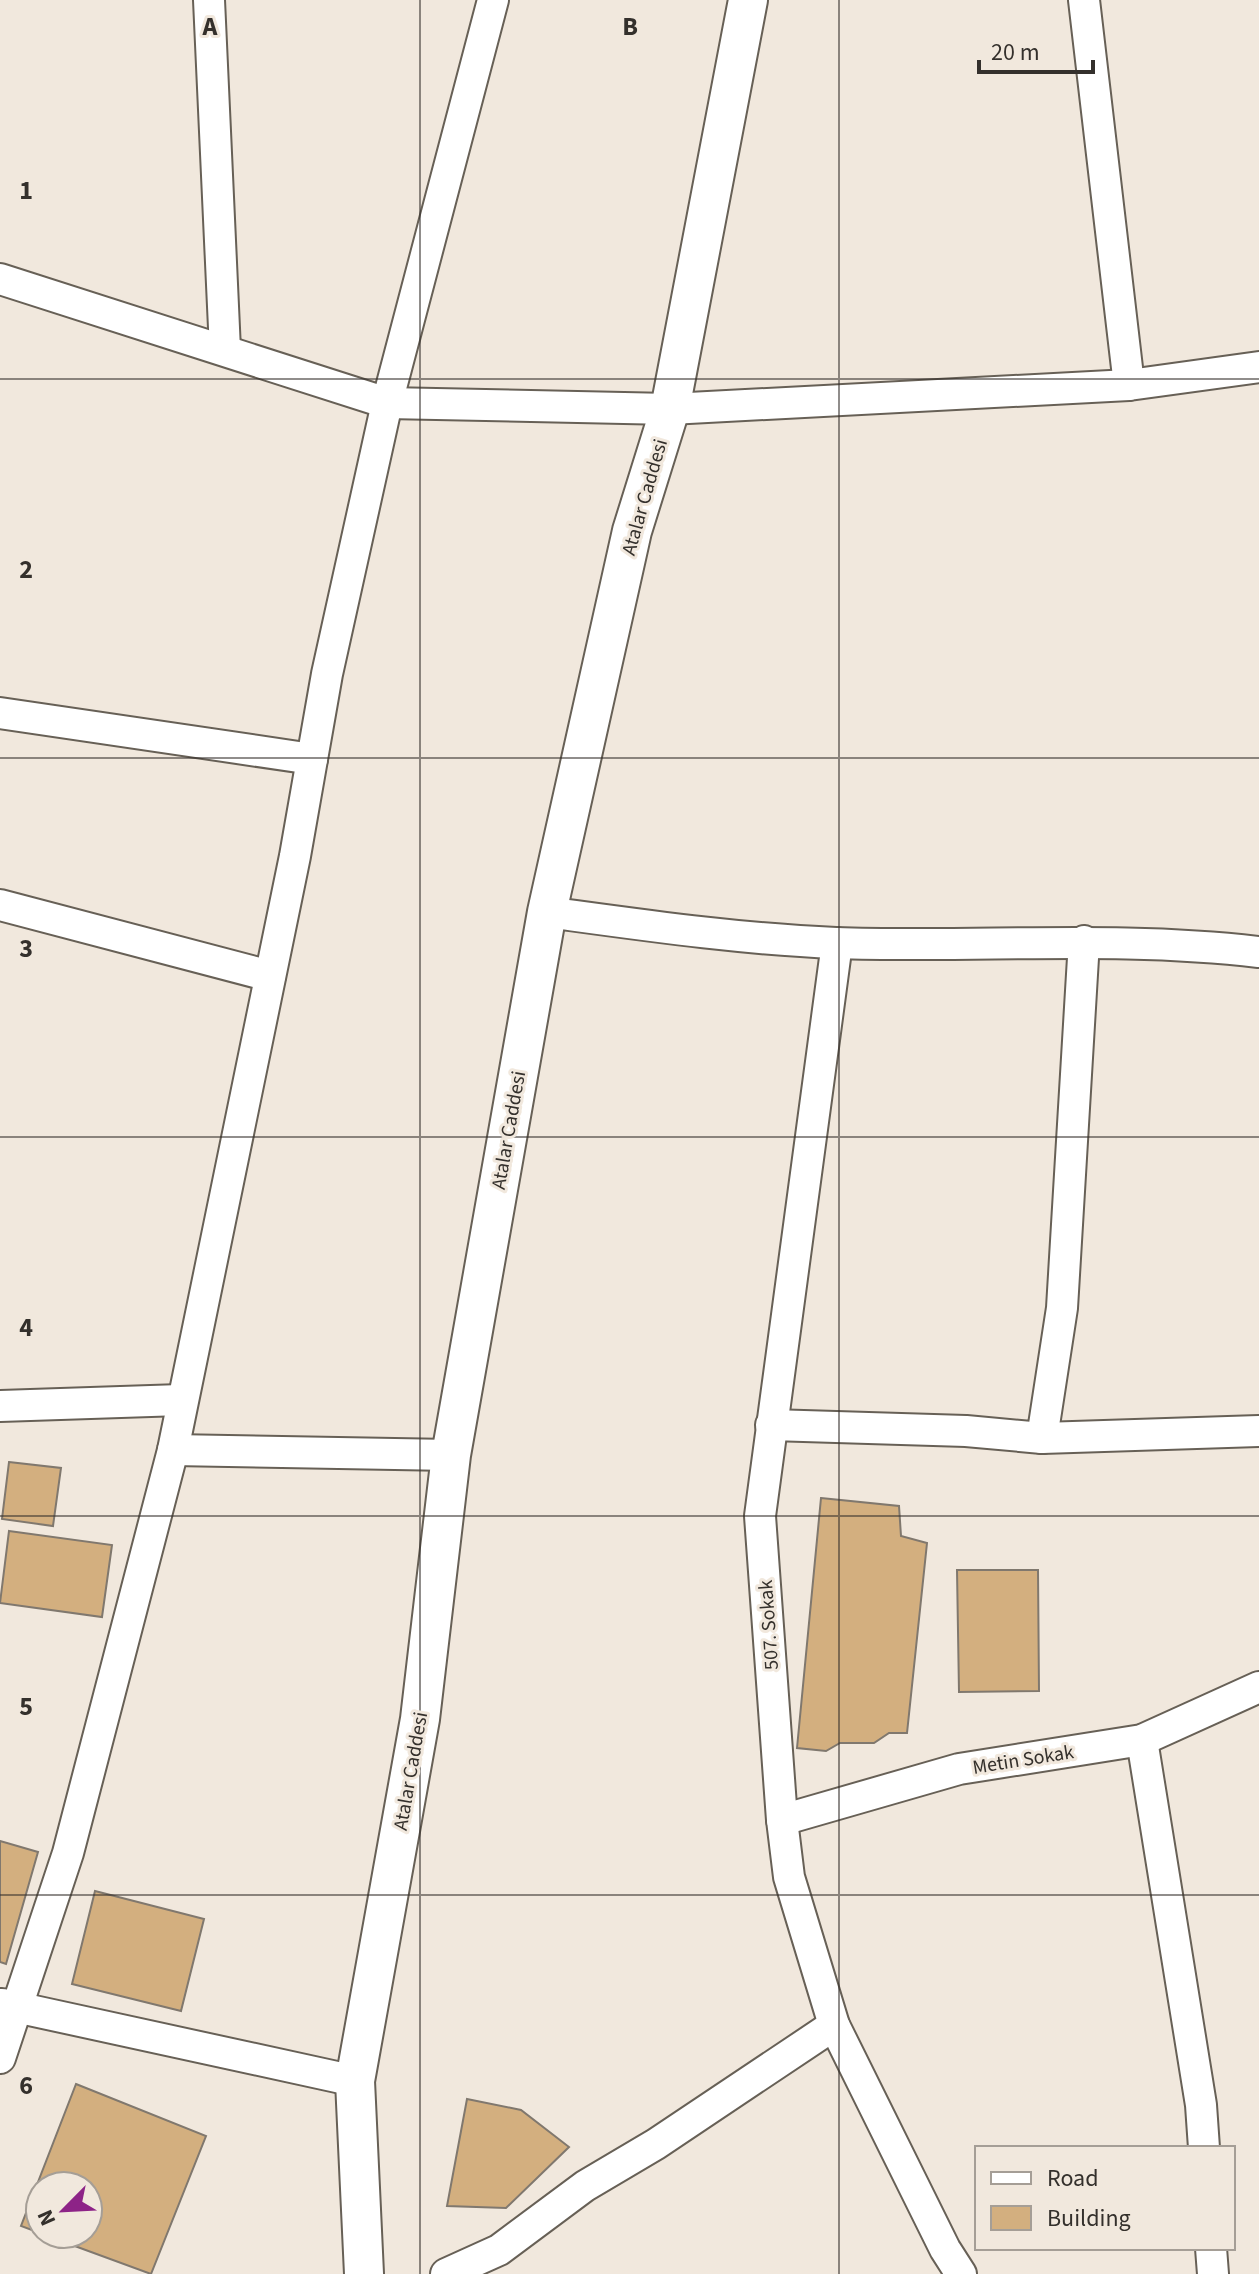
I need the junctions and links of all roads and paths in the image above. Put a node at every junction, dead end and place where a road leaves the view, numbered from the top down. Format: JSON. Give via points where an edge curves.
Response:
{"nodes":[{"id":1,"x":209,"y":0,"type":"edge"},
{"id":2,"x":493,"y":0,"type":"edge"},
{"id":3,"x":748,"y":0,"type":"edge"},
{"id":4,"x":1084,"y":0,"type":"edge"},
{"id":5,"x":0,"y":279,"type":"edge"},
{"id":6,"x":225,"y":350,"type":"junction"},
{"id":7,"x":1259,"y":367,"type":"edge"},
{"id":8,"x":1129,"y":385,"type":"junction"},
{"id":9,"x":387,"y":403,"type":"junction"},
{"id":10,"x":670,"y":409,"type":"junction"},
{"id":11,"x":0,"y":713,"type":"edge"},
{"id":12,"x":312,"y":759,"type":"junction"},
{"id":13,"x":0,"y":905,"type":"edge"},
{"id":14,"x":547,"y":912,"type":"junction"},
{"id":15,"x":1084,"y":941,"type":"junction"},
{"id":16,"x":837,"y":943,"type":"junction"},
{"id":17,"x":1259,"y":952,"type":"edge"},
{"id":18,"x":270,"y":976,"type":"junction"},
{"id":19,"x":181,"y":1400,"type":"junction"},
{"id":20,"x":0,"y":1406,"type":"edge"},
{"id":21,"x":771,"y":1425,"type":"junction"},
{"id":22,"x":1259,"y":1431,"type":"edge"},
{"id":23,"x":1042,"y":1438,"type":"junction"},
{"id":24,"x":173,"y":1450,"type":"junction"},
{"id":25,"x":451,"y":1455,"type":"junction"},
{"id":26,"x":1259,"y":1687,"type":"edge"},
{"id":27,"x":1142,"y":1740,"type":"junction"},
{"id":28,"x":782,"y":1820,"type":"junction"},
{"id":29,"x":9,"y":2006,"type":"edge"},
{"id":30,"x":834,"y":2025,"type":"junction"},
{"id":31,"x":0,"y":2058,"type":"edge"},
{"id":32,"x":355,"y":2081,"type":"junction"},
{"id":33,"x":1204,"y":2146,"type":"edge"},
{"id":34,"x":1211,"y":2250,"type":"edge"},
{"id":35,"x":364,"y":2274,"type":"edge"},
{"id":36,"x":446,"y":2274,"type":"edge"},
{"id":37,"x":961,"y":2274,"type":"edge"},
{"id":38,"x":1213,"y":2274,"type":"edge"}],
"edges":[{"from":1,"to":6,"type":"street"},
{"from":2,"to":9,"type":"street"},
{"from":3,"to":10,"type":"street","name":"Atalar Caddesi"},
{"from":4,"to":8,"type":"street"},
{"from":5,"to":6,"type":"street"},
{"from":6,"to":9,"type":"street"},
{"from":7,"to":8,"type":"street"},
{"from":8,"to":10,"type":"street"},
{"from":9,"to":10,"type":"street"},
{"from":9,"to":12,"type":"street"},
{"from":10,"to":14,"type":"street","name":"Atalar Caddesi","via":[[632,531]]},
{"from":11,"to":12,"type":"street"},
{"from":12,"to":18,"type":"street"},
{"from":13,"to":18,"type":"street"},
{"from":14,"to":16,"type":"street","via":[[723,936]]},
{"from":14,"to":25,"type":"street","name":"Atalar Caddesi"},
{"from":15,"to":16,"type":"street"},
{"from":15,"to":17,"type":"street"},
{"from":15,"to":23,"type":"street","via":[[1062,1308]]},
{"from":16,"to":21,"type":"street","name":"507. Sokak"},
{"from":18,"to":19,"type":"street"},
{"from":19,"to":20,"type":"street"},
{"from":19,"to":24,"type":"street"},
{"from":21,"to":23,"type":"street"},
{"from":21,"to":28,"type":"street","name":"507. Sokak","via":[[760,1516]]},
{"from":22,"to":23,"type":"street"},
{"from":24,"to":25,"type":"street"},
{"from":24,"to":29,"type":"street","via":[[68,1853]]},
{"from":25,"to":32,"type":"street","name":"Atalar Caddesi","via":[[420,1719]]},
{"from":26,"to":27,"type":"street","name":"Metin Sokak"},
{"from":27,"to":28,"type":"street","name":"Metin Sokak","via":[[959,1769]]},
{"from":27,"to":33,"type":"street"},
{"from":28,"to":30,"type":"street","name":"507. Sokak","via":[[789,1877]]},
{"from":29,"to":31,"type":"street"},
{"from":29,"to":32,"type":"street"},
{"from":30,"to":36,"type":"street","via":[[585,2186],[499,2250]]},
{"from":30,"to":37,"type":"street","name":"507. Sokak"},
{"from":32,"to":35,"type":"street","name":"Atalar Caddesi"},
{"from":34,"to":38,"type":"street"}]}
